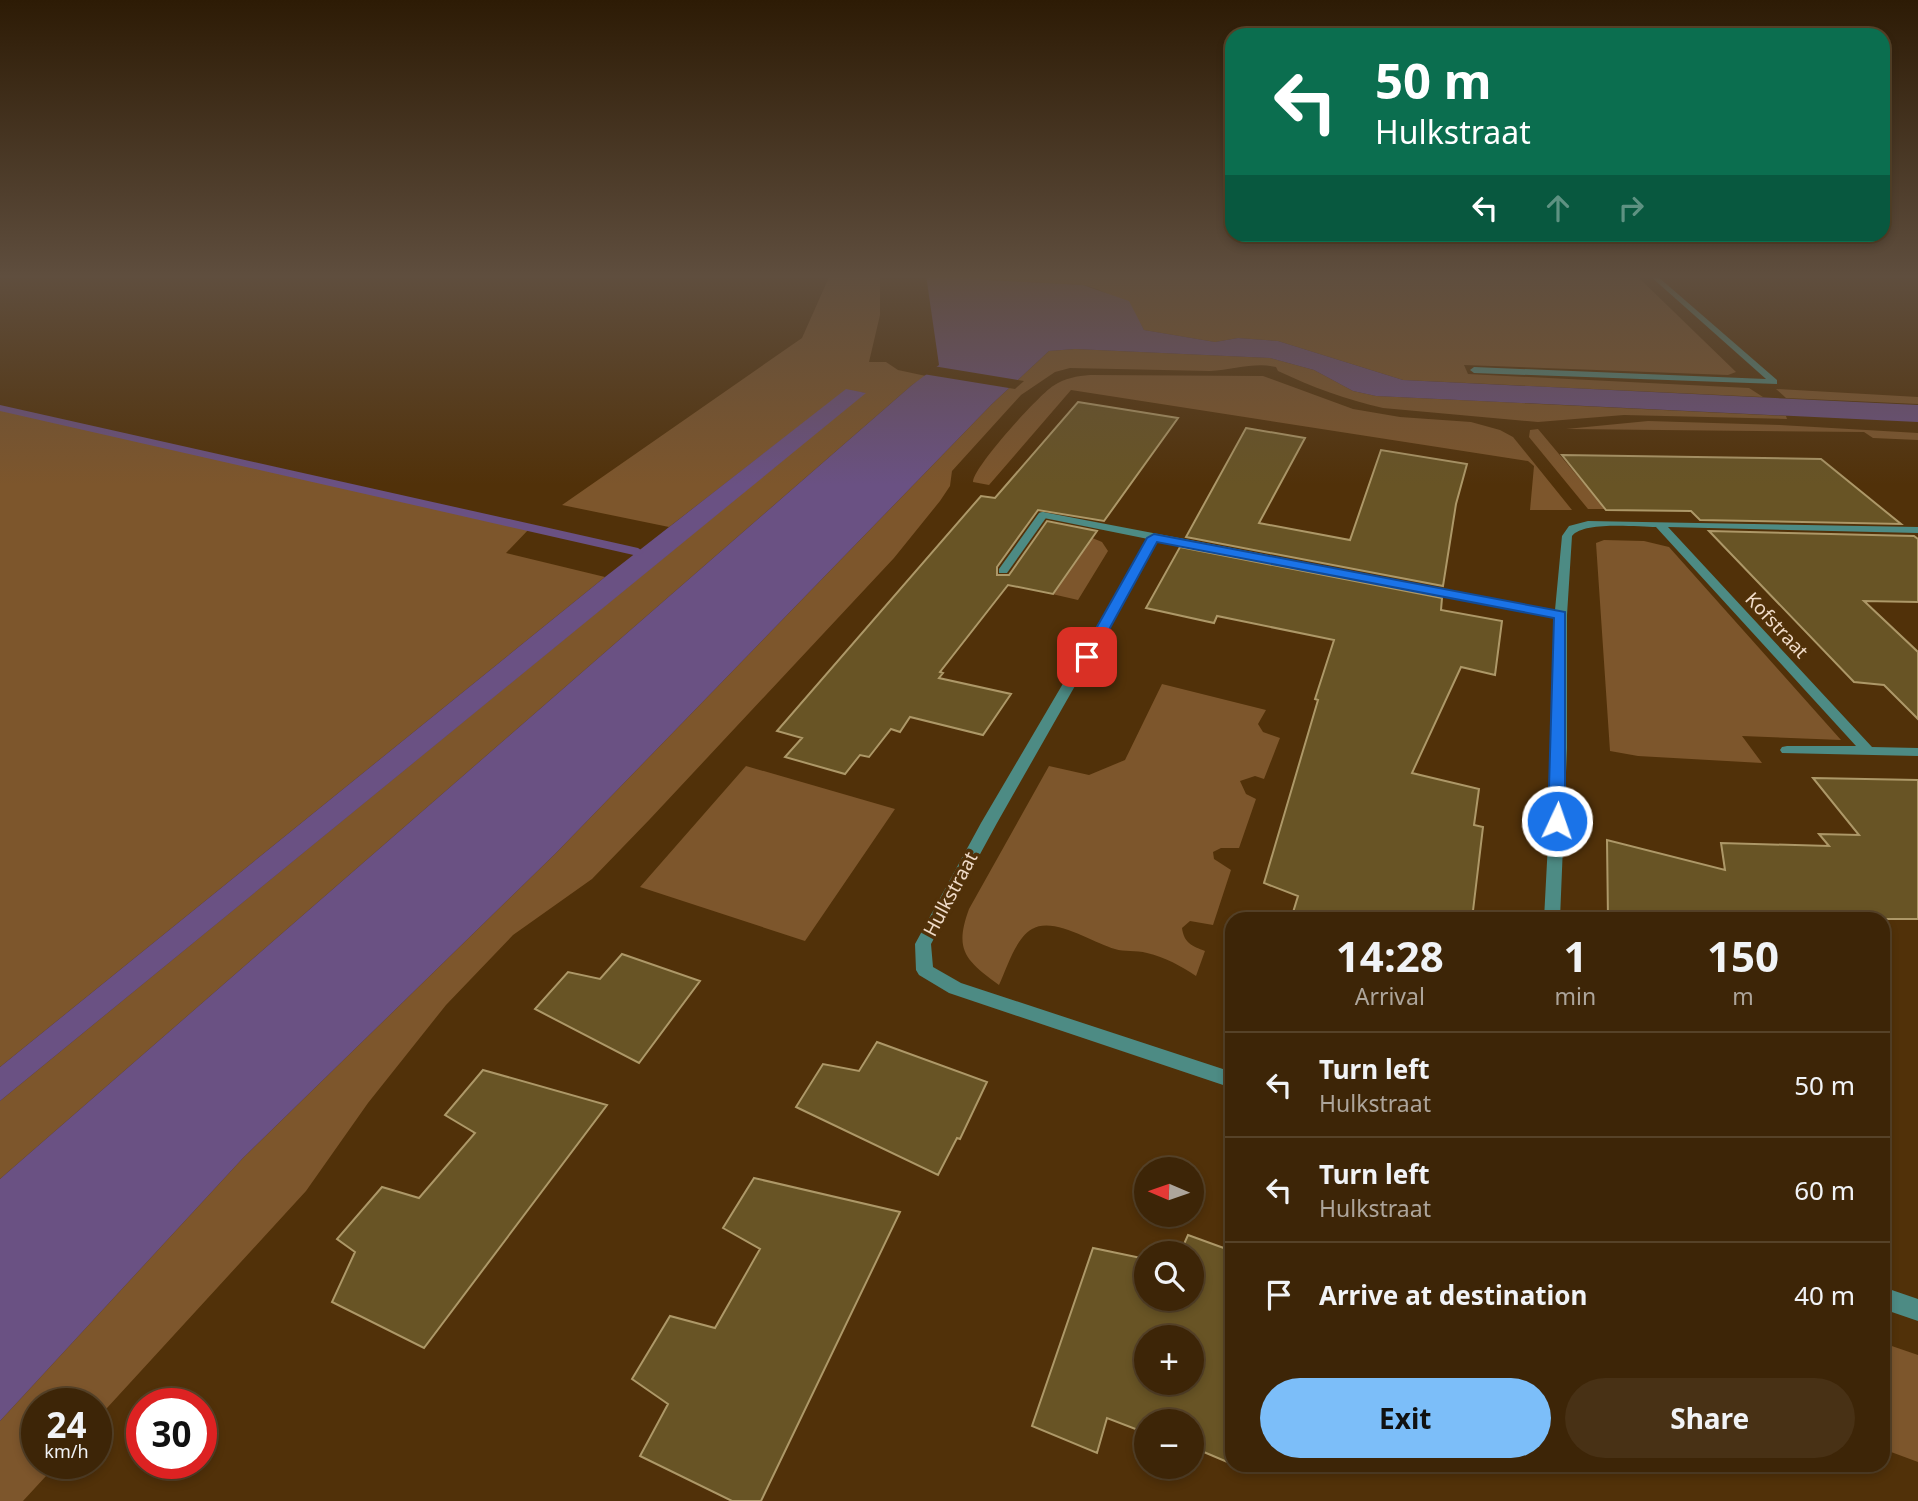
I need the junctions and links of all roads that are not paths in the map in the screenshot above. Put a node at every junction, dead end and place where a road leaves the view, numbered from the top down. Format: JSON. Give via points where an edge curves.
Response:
{"nodes":[{"id":1,"x":1732,"y":345,"type":"edge"},
{"id":2,"x":1474,"y":370,"type":"dead end"},
{"id":3,"x":1659,"y":524,"type":"junction"},
{"id":4,"x":1918,"y":530,"type":"edge"},
{"id":5,"x":1154,"y":538,"type":"junction"},
{"id":6,"x":1003,"y":571,"type":"dead end"},
{"id":7,"x":1561,"y":615,"type":"junction"},
{"id":8,"x":1787,"y":750,"type":"dead end"},
{"id":9,"x":1868,"y":751,"type":"junction"},
{"id":10,"x":1918,"y":752,"type":"edge"},
{"id":11,"x":1552,"y":912,"type":"edge"},
{"id":12,"x":1225,"y":1078,"type":"edge"},
{"id":13,"x":1890,"y":1300,"type":"edge"},
{"id":14,"x":1918,"y":1310,"type":"edge"}],
"edges":[{"from":1,"to":2,"type":"street","via":[[1774,382]]},
{"from":3,"to":4,"type":"street"},
{"from":3,"to":7,"type":"street","via":[[1573,528],[1567,536]]},
{"from":3,"to":9,"type":"street","name":"Kofstraat"},
{"from":5,"to":6,"type":"street","via":[[1043,515]]},
{"from":5,"to":7,"type":"street"},
{"from":5,"to":12,"type":"street","name":"Hulkstraat","via":[[923,944],[925,970],[955,988]]},
{"from":7,"to":11,"type":"street"},
{"from":8,"to":9,"type":"street"},
{"from":9,"to":10,"type":"street"},
{"from":13,"to":14,"type":"street"}]}
